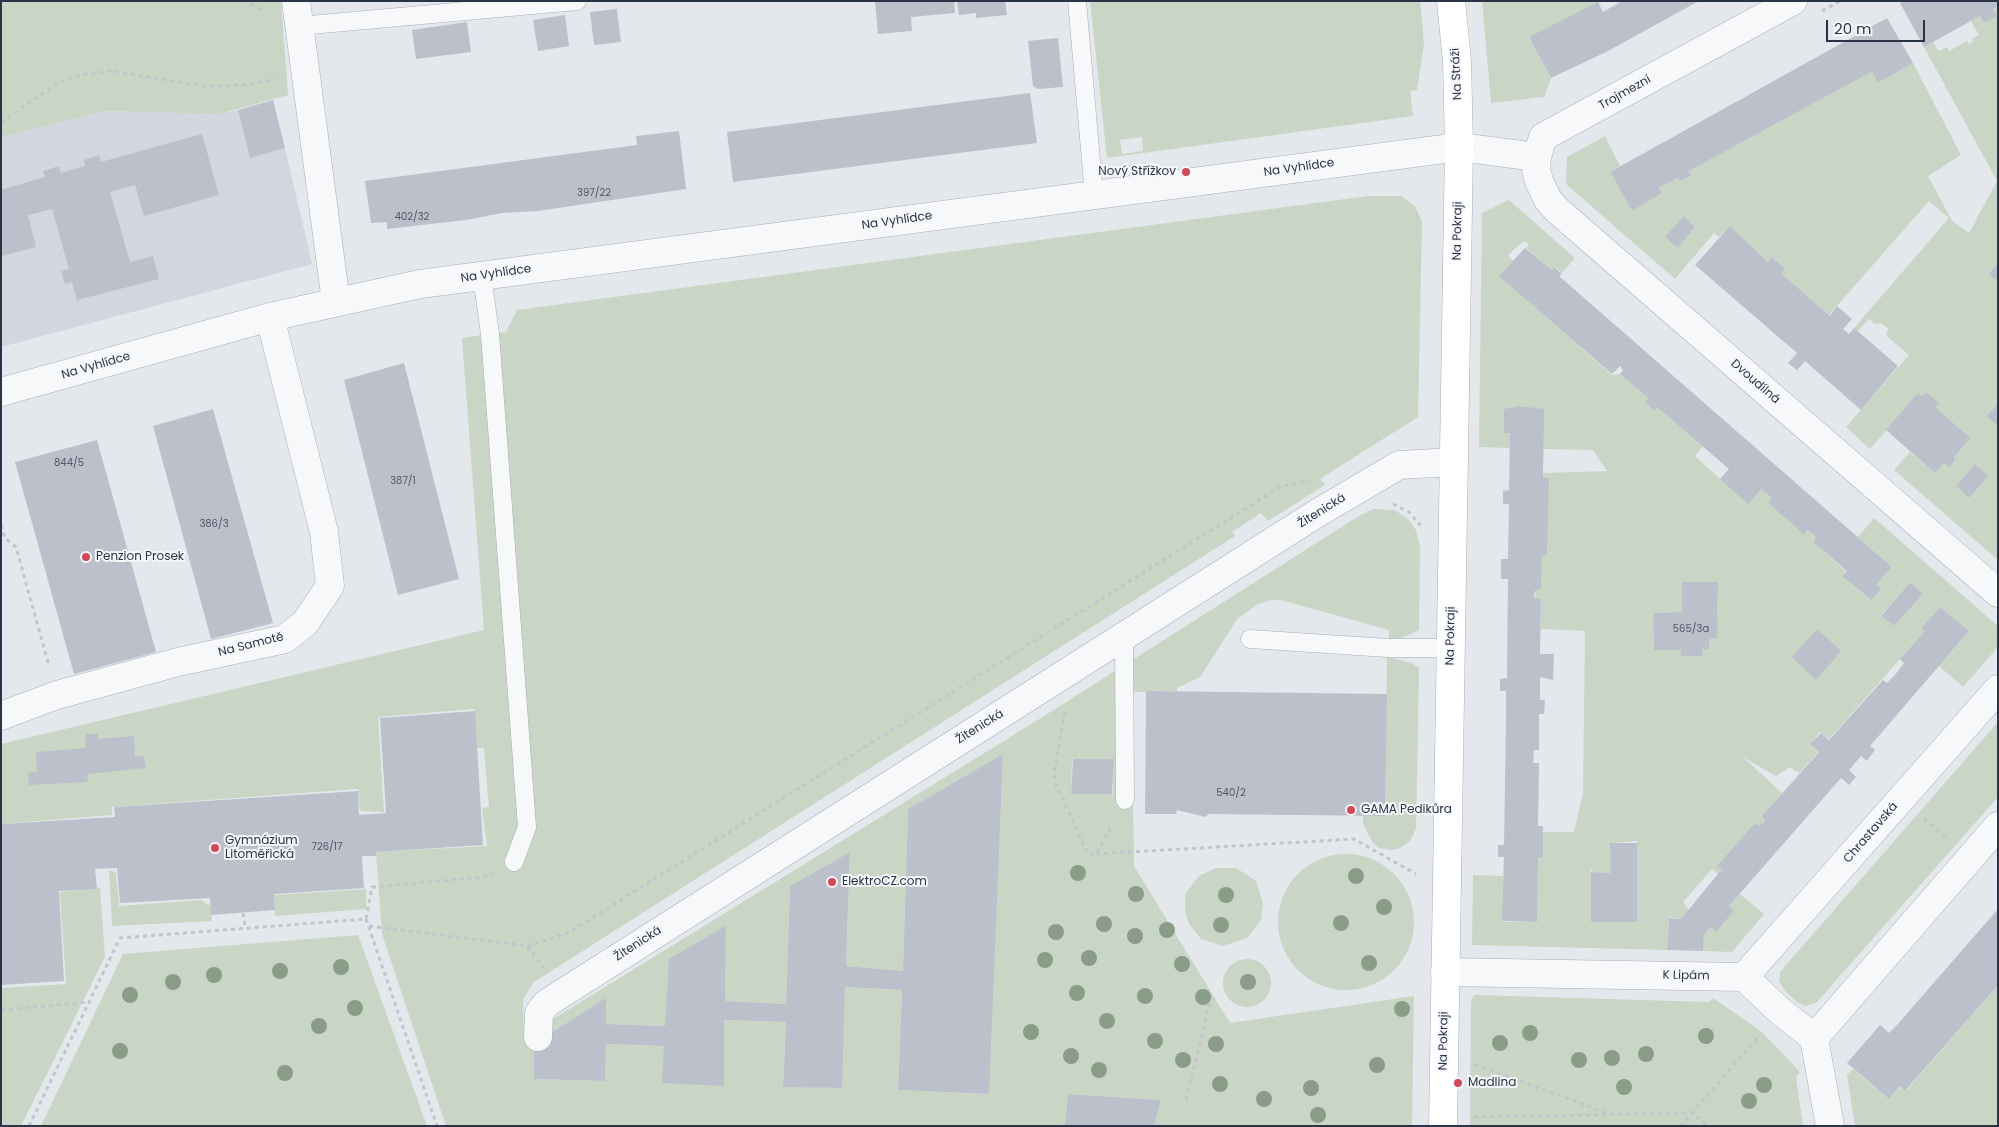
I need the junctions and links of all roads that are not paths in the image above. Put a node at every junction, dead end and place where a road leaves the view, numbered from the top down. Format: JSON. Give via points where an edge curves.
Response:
{"nodes":[{"id":1,"x":578,"y":1,"type":"edge"},
{"id":2,"x":1077,"y":1,"type":"edge"},
{"id":3,"x":1451,"y":1,"type":"edge"},
{"id":4,"x":1793,"y":1,"type":"edge"},
{"id":5,"x":297,"y":14,"type":"edge"},
{"id":6,"x":1459,"y":147,"type":"junction"},
{"id":7,"x":1537,"y":157,"type":"junction"},
{"id":8,"x":1094,"y":195,"type":"junction"},
{"id":9,"x":482,"y":276,"type":"junction"},
{"id":10,"x":336,"y":302,"type":"junction"},
{"id":11,"x":270,"y":317,"type":"junction"},
{"id":12,"x":1,"y":392,"type":"edge"},
{"id":13,"x":1454,"y":462,"type":"junction"},
{"id":14,"x":1998,"y":593,"type":"edge"},
{"id":15,"x":1124,"y":636,"type":"junction"},
{"id":16,"x":1250,"y":639,"type":"dead end"},
{"id":17,"x":1451,"y":648,"type":"junction"},
{"id":18,"x":1998,"y":688,"type":"edge"},
{"id":19,"x":1,"y":716,"type":"edge"},
{"id":20,"x":1125,"y":800,"type":"road end"},
{"id":21,"x":1998,"y":826,"type":"edge"},
{"id":22,"x":514,"y":862,"type":"road end"},
{"id":23,"x":1445,"y":972,"type":"junction"},
{"id":24,"x":1744,"y":977,"type":"junction"},
{"id":25,"x":538,"y":1037,"type":"dead end"},
{"id":26,"x":1814,"y":1038,"type":"junction"},
{"id":27,"x":1443,"y":1126,"type":"edge"},
{"id":28,"x":1830,"y":1126,"type":"edge"}],
"edges":[{"from":1,"to":5,"type":"lane"},
{"from":2,"to":8,"type":"lane"},
{"from":3,"to":6,"type":"street","name":"Na Stráži","via":[[1457,61]]},
{"from":4,"to":7,"type":"street","name":"Trojmezní","via":[[1543,138]]},
{"from":5,"to":10,"type":"street"},
{"from":6,"to":7,"type":"street"},
{"from":6,"to":8,"type":"street","name":"Na Vyhlídce"},
{"from":6,"to":13,"type":"street","name":"Na Pokraji"},
{"from":7,"to":14,"type":"street","name":"Dvoudílná","via":[[1539,181],[1557,210]]},
{"from":8,"to":9,"type":"street","name":"Na Vyhlídce"},
{"from":9,"to":10,"type":"street","name":"Na Vyhlídce","via":[[420,284]]},
{"from":9,"to":22,"type":"lane","via":[[490,334],[527,827]]},
{"from":10,"to":11,"type":"street","name":"Na Vyhlídce"},
{"from":11,"to":12,"type":"street","name":"Na Vyhlídce"},
{"from":11,"to":19,"type":"street","name":"Na Samotě","via":[[324,532],[330,586],[305,622],[285,639],[178,662],[57,695]]},
{"from":13,"to":15,"type":"street","name":"Žitenická","via":[[1399,465]]},
{"from":13,"to":17,"type":"street","name":"Na Pokraji"},
{"from":15,"to":20,"type":"lane"},
{"from":15,"to":25,"type":"street","name":"Žitenická","via":[[547,1002],[539,1013]]},
{"from":16,"to":17,"type":"lane","via":[[1388,648]]},
{"from":17,"to":23,"type":"street","name":"Na Pokraji"},
{"from":18,"to":24,"type":"street","name":"Chrastavská"},
{"from":21,"to":26,"type":"street"},
{"from":23,"to":24,"type":"street","name":"K Lipám"},
{"from":23,"to":27,"type":"street","name":"Na Pokraji"},
{"from":24,"to":26,"type":"street"},
{"from":26,"to":28,"type":"street"}]}
